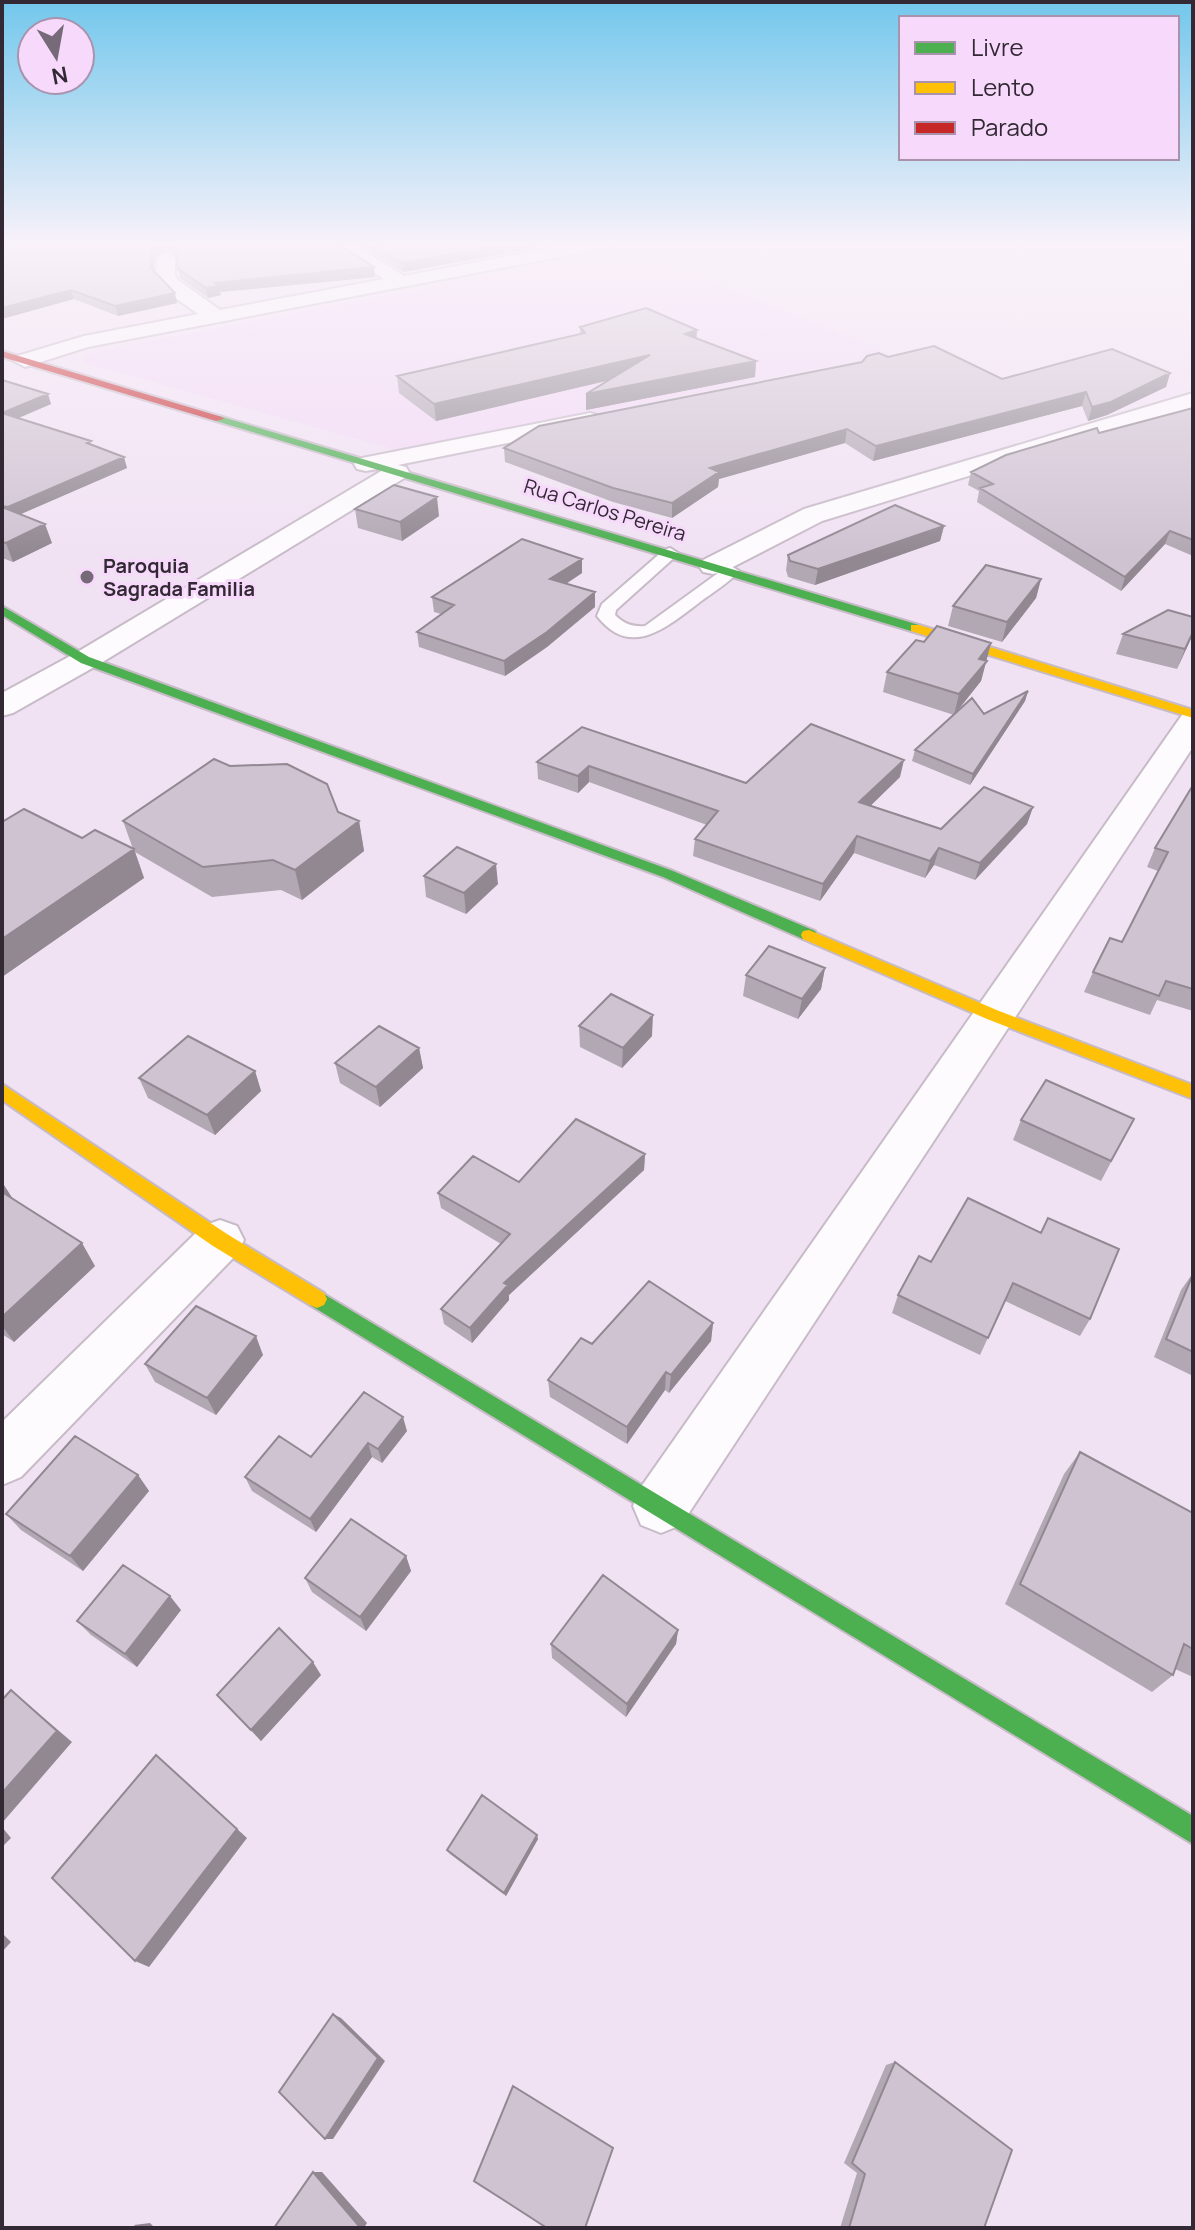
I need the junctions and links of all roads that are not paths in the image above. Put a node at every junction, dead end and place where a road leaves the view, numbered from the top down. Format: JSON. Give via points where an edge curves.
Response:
{"nodes":[{"id":1,"x":68,"y":347,"type":"edge"},
{"id":2,"x":2,"y":354,"type":"edge"},
{"id":3,"x":25,"y":361,"type":"junction"},
{"id":4,"x":1193,"y":400,"type":"edge"},
{"id":5,"x":614,"y":415,"type":"edge"},
{"id":6,"x":366,"y":464,"type":"junction"},
{"id":7,"x":397,"y":472,"type":"junction"},
{"id":8,"x":670,"y":553,"type":"junction"},
{"id":9,"x":722,"y":568,"type":"junction"},
{"id":10,"x":2,"y":610,"type":"edge"},
{"id":11,"x":85,"y":660,"type":"junction"},
{"id":12,"x":2,"y":706,"type":"edge"},
{"id":13,"x":1193,"y":714,"type":"edge"},
{"id":14,"x":1193,"y":722,"type":"edge"},
{"id":15,"x":993,"y":1015,"type":"junction"},
{"id":16,"x":2,"y":1091,"type":"edge"},
{"id":17,"x":1193,"y":1092,"type":"edge"},
{"id":18,"x":220,"y":1240,"type":"junction"},
{"id":19,"x":2,"y":1459,"type":"edge"},
{"id":20,"x":661,"y":1506,"type":"junction"},
{"id":21,"x":1193,"y":1831,"type":"edge"}],
"edges":[{"from":1,"to":3,"type":"street"},
{"from":2,"to":3,"type":"street","name":"Rua Carlos Pereira"},
{"from":3,"to":6,"type":"street","name":"Rua Carlos Pereira"},
{"from":4,"to":9,"type":"street","via":[[813,515]]},
{"from":5,"to":6,"type":"street"},
{"from":6,"to":7,"type":"street","name":"Rua Carlos Pereira"},
{"from":7,"to":8,"type":"street","name":"Rua Carlos Pereira"},
{"from":7,"to":11,"type":"street"},
{"from":8,"to":9,"type":"street","name":"Rua Carlos Pereira"},
{"from":8,"to":9,"type":"lane","via":[[608,608],[606,616],[615,627],[650,631]]},
{"from":9,"to":13,"type":"street","name":"Rua Carlos Pereira"},
{"from":10,"to":11,"type":"street"},
{"from":11,"to":12,"type":"street"},
{"from":11,"to":15,"type":"street","via":[[668,874]]},
{"from":14,"to":15,"type":"street"},
{"from":15,"to":17,"type":"street"},
{"from":15,"to":20,"type":"street"},
{"from":16,"to":18,"type":"street"},
{"from":18,"to":19,"type":"street"},
{"from":18,"to":20,"type":"street"},
{"from":20,"to":21,"type":"street"}]}
